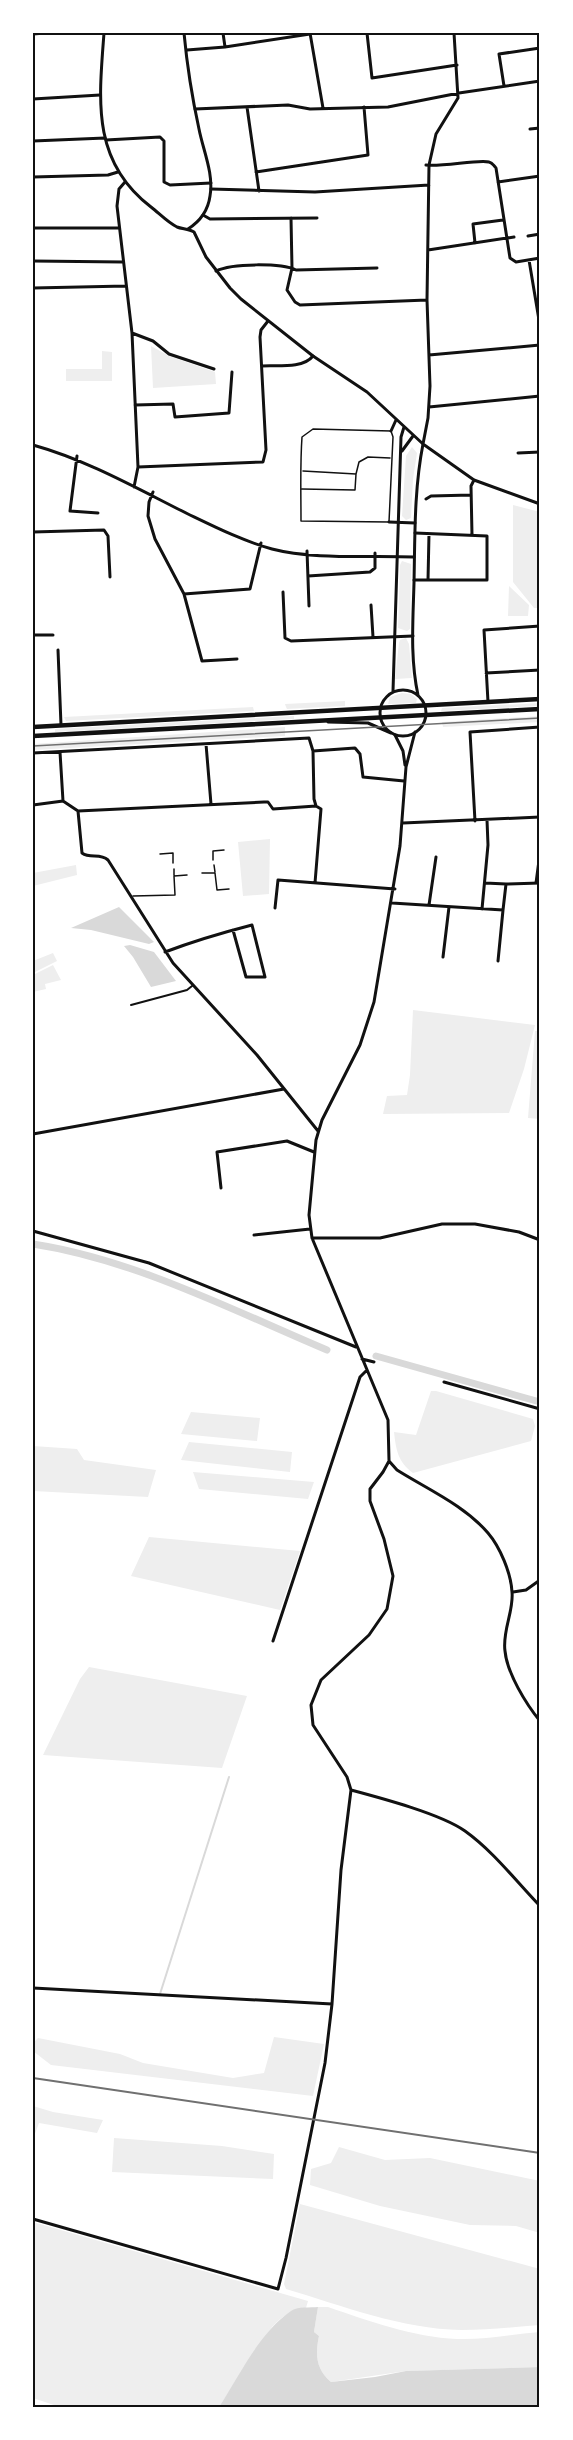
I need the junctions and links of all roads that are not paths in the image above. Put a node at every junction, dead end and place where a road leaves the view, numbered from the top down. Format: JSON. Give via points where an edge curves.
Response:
{"nodes":[{"id":1,"x":45,"y":33,"type":"edge"},
{"id":2,"x":104,"y":33,"type":"edge"},
{"id":3,"x":184,"y":33,"type":"edge"},
{"id":4,"x":223,"y":33,"type":"edge"},
{"id":5,"x":310,"y":33,"type":"edge"},
{"id":6,"x":367,"y":33,"type":"edge"},
{"id":7,"x":454,"y":33,"type":"edge"},
{"id":8,"x":33,"y":34,"type":"edge"},
{"id":9,"x":225,"y":47,"type":"junction"},
{"id":10,"x":540,"y":48,"type":"edge"},
{"id":11,"x":187,"y":50,"type":"junction"},
{"id":12,"x":457,"y":65,"type":"junction"},
{"id":13,"x":540,"y":81,"type":"edge"},
{"id":14,"x":504,"y":86,"type":"junction"},
{"id":15,"x":459,"y":93,"type":"junction"},
{"id":16,"x":100,"y":95,"type":"junction"},
{"id":17,"x":33,"y":99,"type":"edge"},
{"id":18,"x":247,"y":107,"type":"junction"},
{"id":19,"x":364,"y":107,"type":"junction"},
{"id":20,"x":323,"y":108,"type":"junction"},
{"id":21,"x":195,"y":109,"type":"junction"},
{"id":22,"x":540,"y":128,"type":"edge"},
{"id":23,"x":530,"y":129,"type":"dead end"},
{"id":24,"x":106,"y":139,"type":"junction"},
{"id":25,"x":33,"y":141,"type":"edge"},
{"id":26,"x":428,"y":165,"type":"junction"},
{"id":27,"x":256,"y":171,"type":"junction"},
{"id":28,"x":118,"y":172,"type":"junction"},
{"id":29,"x":540,"y":176,"type":"edge"},
{"id":30,"x":33,"y":177,"type":"edge"},
{"id":31,"x":125,"y":182,"type":"junction"},
{"id":32,"x":498,"y":182,"type":"junction"},
{"id":33,"x":211,"y":183,"type":"junction"},
{"id":34,"x":429,"y":185,"type":"junction"},
{"id":35,"x":211,"y":189,"type":"junction"},
{"id":36,"x":259,"y":191,"type":"junction"},
{"id":37,"x":203,"y":215,"type":"junction"},
{"id":38,"x":291,"y":218,"type":"junction"},
{"id":39,"x":316,"y":218,"type":"dead end"},
{"id":40,"x":503,"y":220,"type":"junction"},
{"id":41,"x":33,"y":228,"type":"edge"},
{"id":42,"x":119,"y":228,"type":"junction"},
{"id":43,"x":188,"y":229,"type":"junction"},
{"id":44,"x":540,"y":234,"type":"edge"},
{"id":45,"x":528,"y":236,"type":"dead end"},
{"id":46,"x":514,"y":237,"type":"dead end"},
{"id":47,"x":507,"y":238,"type":"junction"},
{"id":48,"x":476,"y":243,"type":"junction"},
{"id":49,"x":428,"y":250,"type":"junction"},
{"id":50,"x":540,"y":258,"type":"edge"},
{"id":51,"x":530,"y":260,"type":"junction"},
{"id":52,"x":33,"y":261,"type":"edge"},
{"id":53,"x":123,"y":262,"type":"junction"},
{"id":54,"x":292,"y":268,"type":"junction"},
{"id":55,"x":377,"y":268,"type":"dead end"},
{"id":56,"x":216,"y":271,"type":"junction"},
{"id":57,"x":126,"y":286,"type":"junction"},
{"id":58,"x":33,"y":288,"type":"edge"},
{"id":59,"x":427,"y":300,"type":"junction"},
{"id":60,"x":268,"y":321,"type":"junction"},
{"id":61,"x":540,"y":326,"type":"edge"},
{"id":62,"x":132,"y":333,"type":"junction"},
{"id":63,"x":540,"y":345,"type":"edge"},
{"id":64,"x":429,"y":355,"type":"junction"},
{"id":65,"x":313,"y":356,"type":"junction"},
{"id":66,"x":262,"y":366,"type":"junction"},
{"id":67,"x":214,"y":369,"type":"dead end"},
{"id":68,"x":232,"y":372,"type":"dead end"},
{"id":69,"x":540,"y":396,"type":"edge"},
{"id":70,"x":135,"y":405,"type":"junction"},
{"id":71,"x":429,"y":406,"type":"junction"},
{"id":72,"x":396,"y":420,"type":"junction"},
{"id":73,"x":404,"y":427,"type":"junction"},
{"id":74,"x":391,"y":430,"type":"junction"},
{"id":75,"x":414,"y":436,"type":"junction"},
{"id":76,"x":423,"y":444,"type":"junction"},
{"id":77,"x":33,"y":445,"type":"edge"},
{"id":78,"x":402,"y":452,"type":"junction"},
{"id":79,"x":540,"y":452,"type":"edge"},
{"id":80,"x":518,"y":453,"type":"dead end"},
{"id":81,"x":76,"y":458,"type":"junction"},
{"id":82,"x":392,"y":458,"type":"junction"},
{"id":83,"x":138,"y":468,"type":"junction"},
{"id":84,"x":302,"y":471,"type":"junction"},
{"id":85,"x":356,"y":474,"type":"junction"},
{"id":86,"x":474,"y":480,"type":"junction"},
{"id":87,"x":134,"y":487,"type":"junction"},
{"id":88,"x":302,"y":489,"type":"junction"},
{"id":89,"x":152,"y":494,"type":"junction"},
{"id":90,"x":471,"y":495,"type":"junction"},
{"id":91,"x":426,"y":499,"type":"dead end"},
{"id":92,"x":540,"y":504,"type":"edge"},
{"id":93,"x":98,"y":513,"type":"dead end"},
{"id":94,"x":389,"y":522,"type":"junction"},
{"id":95,"x":399,"y":522,"type":"junction"},
{"id":96,"x":415,"y":523,"type":"junction"},
{"id":97,"x":33,"y":532,"type":"edge"},
{"id":98,"x":415,"y":533,"type":"junction"},
{"id":99,"x":429,"y":534,"type":"junction"},
{"id":100,"x":472,"y":536,"type":"junction"},
{"id":101,"x":261,"y":545,"type":"junction"},
{"id":102,"x":307,"y":553,"type":"junction"},
{"id":103,"x":375,"y":554,"type":"junction"},
{"id":104,"x":398,"y":556,"type":"junction"},
{"id":105,"x":414,"y":556,"type":"junction"},
{"id":106,"x":308,"y":576,"type":"junction"},
{"id":107,"x":110,"y":577,"type":"dead end"},
{"id":108,"x":414,"y":580,"type":"junction"},
{"id":109,"x":428,"y":580,"type":"junction"},
{"id":110,"x":284,"y":592,"type":"dead end"},
{"id":111,"x":183,"y":594,"type":"junction"},
{"id":112,"x":371,"y":604,"type":"dead end"},
{"id":113,"x":309,"y":606,"type":"dead end"},
{"id":114,"x":540,"y":626,"type":"edge"},
{"id":115,"x":33,"y":635,"type":"edge"},
{"id":116,"x":53,"y":635,"type":"dead end"},
{"id":117,"x":395,"y":635,"type":"junction"},
{"id":118,"x":413,"y":636,"type":"junction"},
{"id":119,"x":373,"y":637,"type":"junction"},
{"id":120,"x":58,"y":650,"type":"dead end"},
{"id":121,"x":237,"y":659,"type":"dead end"},
{"id":122,"x":540,"y":670,"type":"edge"},
{"id":123,"x":486,"y":673,"type":"junction"},
{"id":124,"x":393,"y":691,"type":"junction"},
{"id":125,"x":418,"y":695,"type":"junction"},
{"id":126,"x":540,"y":699,"type":"edge"},
{"id":127,"x":488,"y":702,"type":"junction"},
{"id":128,"x":425,"y":705,"type":"junction"},
{"id":129,"x":380,"y":708,"type":"junction"},
{"id":130,"x":540,"y":709,"type":"edge"},
{"id":131,"x":426,"y":716,"type":"junction"},
{"id":132,"x":380,"y":718,"type":"junction"},
{"id":133,"x":320,"y":722,"type":"junction"},
{"id":134,"x":61,"y":725,"type":"junction"},
{"id":135,"x":33,"y":727,"type":"edge"},
{"id":136,"x":540,"y":728,"type":"edge"},
{"id":137,"x":415,"y":732,"type":"junction"},
{"id":138,"x":391,"y":733,"type":"junction"},
{"id":139,"x":395,"y":735,"type":"junction"},
{"id":140,"x":33,"y":736,"type":"edge"},
{"id":141,"x":206,"y":744,"type":"junction"},
{"id":142,"x":313,"y":751,"type":"junction"},
{"id":143,"x":60,"y":752,"type":"junction"},
{"id":144,"x":33,"y":753,"type":"edge"},
{"id":145,"x":406,"y":767,"type":"junction"},
{"id":146,"x":404,"y":781,"type":"junction"},
{"id":147,"x":63,"y":801,"type":"junction"},
{"id":148,"x":211,"y":804,"type":"junction"},
{"id":149,"x":33,"y":805,"type":"edge"},
{"id":150,"x":316,"y":806,"type":"junction"},
{"id":151,"x":78,"y":811,"type":"junction"},
{"id":152,"x":540,"y":817,"type":"edge"},
{"id":153,"x":474,"y":820,"type":"junction"},
{"id":154,"x":487,"y":820,"type":"junction"},
{"id":155,"x":403,"y":823,"type":"junction"},
{"id":156,"x":224,"y":850,"type":"dead end"},
{"id":157,"x":540,"y":853,"type":"edge"},
{"id":158,"x":160,"y":854,"type":"dead end"},
{"id":159,"x":436,"y":858,"type":"dead end"},
{"id":160,"x":213,"y":860,"type":"dead end"},
{"id":161,"x":173,"y":863,"type":"dead end"},
{"id":162,"x":214,"y":866,"type":"dead end"},
{"id":163,"x":174,"y":869,"type":"dead end"},
{"id":164,"x":202,"y":873,"type":"dead end"},
{"id":165,"x":215,"y":873,"type":"junction"},
{"id":166,"x":187,"y":875,"type":"dead end"},
{"id":167,"x":174,"y":876,"type":"junction"},
{"id":168,"x":315,"y":883,"type":"junction"},
{"id":169,"x":485,"y":883,"type":"junction"},
{"id":170,"x":538,"y":883,"type":"edge"},
{"id":171,"x":506,"y":884,"type":"junction"},
{"id":172,"x":229,"y":889,"type":"dead end"},
{"id":173,"x":395,"y":889,"type":"junction"},
{"id":174,"x":132,"y":896,"type":"junction"},
{"id":175,"x":393,"y":903,"type":"junction"},
{"id":176,"x":429,"y":905,"type":"junction"},
{"id":177,"x":449,"y":907,"type":"junction"},
{"id":178,"x":275,"y":909,"type":"dead end"},
{"id":179,"x":482,"y":909,"type":"junction"},
{"id":180,"x":503,"y":910,"type":"junction"},
{"id":181,"x":233,"y":930,"type":"junction"},
{"id":182,"x":165,"y":952,"type":"junction"},
{"id":183,"x":443,"y":957,"type":"dead end"},
{"id":184,"x":498,"y":961,"type":"dead end"},
{"id":185,"x":192,"y":986,"type":"junction"},
{"id":186,"x":131,"y":1005,"type":"dead end"},
{"id":187,"x":284,"y":1089,"type":"junction"},
{"id":188,"x":318,"y":1132,"type":"junction"},
{"id":189,"x":33,"y":1134,"type":"edge"},
{"id":190,"x":314,"y":1152,"type":"junction"},
{"id":191,"x":221,"y":1188,"type":"dead end"},
{"id":192,"x":310,"y":1229,"type":"junction"},
{"id":193,"x":33,"y":1231,"type":"edge"},
{"id":194,"x":254,"y":1235,"type":"dead end"},
{"id":195,"x":312,"y":1238,"type":"junction"},
{"id":196,"x":540,"y":1240,"type":"edge"},
{"id":197,"x":356,"y":1347,"type":"junction"},
{"id":198,"x":362,"y":1359,"type":"junction"},
{"id":199,"x":374,"y":1362,"type":"dead end"},
{"id":200,"x":367,"y":1370,"type":"junction"},
{"id":201,"x":444,"y":1382,"type":"dead end"},
{"id":202,"x":540,"y":1409,"type":"edge"},
{"id":203,"x":389,"y":1461,"type":"junction"},
{"id":204,"x":540,"y":1580,"type":"edge"},
{"id":205,"x":513,"y":1592,"type":"junction"},
{"id":206,"x":273,"y":1641,"type":"dead end"},
{"id":207,"x":540,"y":1721,"type":"edge"},
{"id":208,"x":351,"y":1790,"type":"junction"},
{"id":209,"x":540,"y":1906,"type":"edge"},
{"id":210,"x":33,"y":1988,"type":"edge"},
{"id":211,"x":332,"y":2004,"type":"junction"},
{"id":212,"x":33,"y":2218,"type":"edge"}],
"edges":[{"from":1,"to":8,"type":"street"},
{"from":2,"to":16,"type":"street"},
{"from":3,"to":11,"type":"street"},
{"from":4,"to":9,"type":"street"},
{"from":5,"to":9,"type":"street"},
{"from":5,"to":20,"type":"street"},
{"from":6,"to":12,"type":"street","via":[[372,78]]},
{"from":7,"to":12,"type":"street"},
{"from":9,"to":11,"type":"street"},
{"from":10,"to":14,"type":"street","via":[[499,54]]},
{"from":11,"to":21,"type":"street"},
{"from":12,"to":15,"type":"street"},
{"from":13,"to":14,"type":"street"},
{"from":14,"to":15,"type":"street"},
{"from":15,"to":19,"type":"street","via":[[388,107]]},
{"from":15,"to":26,"type":"street","via":[[436,134]]},
{"from":16,"to":17,"type":"street"},
{"from":16,"to":24,"type":"street"},
{"from":18,"to":20,"type":"street"},
{"from":18,"to":21,"type":"street"},
{"from":18,"to":27,"type":"street"},
{"from":19,"to":20,"type":"street"},
{"from":19,"to":27,"type":"street","via":[[368,155]]},
{"from":21,"to":33,"type":"street"},
{"from":22,"to":23,"type":"street"},
{"from":24,"to":25,"type":"street"},
{"from":24,"to":28,"type":"street"},
{"from":24,"to":33,"type":"street","via":[[160,137],[164,141],[164,182]]},
{"from":26,"to":32,"type":"street","via":[[489,162],[496,168]]},
{"from":26,"to":34,"type":"street"},
{"from":27,"to":36,"type":"street"},
{"from":28,"to":30,"type":"street"},
{"from":28,"to":31,"type":"street"},
{"from":29,"to":32,"type":"street"},
{"from":31,"to":42,"type":"street","via":[[117,196]]},
{"from":31,"to":43,"type":"street","via":[[171,222]]},
{"from":32,"to":40,"type":"street"},
{"from":33,"to":35,"type":"street"},
{"from":34,"to":36,"type":"street"},
{"from":34,"to":49,"type":"street"},
{"from":35,"to":36,"type":"street"},
{"from":35,"to":37,"type":"street"},
{"from":37,"to":38,"type":"street","via":[[210,219]]},
{"from":37,"to":43,"type":"street"},
{"from":38,"to":39,"type":"street"},
{"from":38,"to":54,"type":"street"},
{"from":40,"to":47,"type":"street"},
{"from":40,"to":48,"type":"street","via":[[473,224]]},
{"from":41,"to":42,"type":"street"},
{"from":42,"to":53,"type":"street"},
{"from":43,"to":56,"type":"street","via":[[196,235]]},
{"from":44,"to":45,"type":"street"},
{"from":46,"to":47,"type":"street"},
{"from":47,"to":48,"type":"street"},
{"from":47,"to":51,"type":"street","via":[[512,261]]},
{"from":48,"to":49,"type":"street"},
{"from":49,"to":59,"type":"street"},
{"from":50,"to":51,"type":"street"},
{"from":51,"to":61,"type":"street"},
{"from":52,"to":53,"type":"street"},
{"from":53,"to":57,"type":"street"},
{"from":54,"to":55,"type":"street"},
{"from":54,"to":56,"type":"street","via":[[230,267]]},
{"from":54,"to":59,"type":"street","via":[[287,290],[300,305]]},
{"from":56,"to":60,"type":"street"},
{"from":57,"to":58,"type":"street"},
{"from":57,"to":62,"type":"street"},
{"from":59,"to":64,"type":"street"},
{"from":60,"to":65,"type":"street"},
{"from":60,"to":66,"type":"street","via":[[260,337]]},
{"from":62,"to":67,"type":"street","via":[[153,340],[169,354]]},
{"from":62,"to":70,"type":"street"},
{"from":63,"to":64,"type":"street"},
{"from":64,"to":71,"type":"street"},
{"from":65,"to":66,"type":"street","via":[[299,364]]},
{"from":65,"to":72,"type":"street","via":[[367,392]]},
{"from":66,"to":83,"type":"street","via":[[266,450],[263,462]]},
{"from":68,"to":70,"type":"street","via":[[229,413],[175,417],[173,404]]},
{"from":69,"to":71,"type":"street"},
{"from":70,"to":83,"type":"street"},
{"from":71,"to":76,"type":"street"},
{"from":72,"to":73,"type":"street"},
{"from":72,"to":74,"type":"street"},
{"from":73,"to":75,"type":"street"},
{"from":73,"to":78,"type":"street"},
{"from":74,"to":82,"type":"lane"},
{"from":74,"to":84,"type":"lane","via":[[308,431],[302,437]]},
{"from":75,"to":76,"type":"street"},
{"from":75,"to":78,"type":"street"},
{"from":76,"to":86,"type":"street"},
{"from":76,"to":96,"type":"street"},
{"from":77,"to":81,"type":"street"},
{"from":78,"to":95,"type":"street"},
{"from":79,"to":80,"type":"street"},
{"from":81,"to":87,"type":"street"},
{"from":81,"to":93,"type":"street","via":[[70,511]]},
{"from":82,"to":85,"type":"lane","via":[[368,457],[359,462]]},
{"from":82,"to":94,"type":"lane"},
{"from":83,"to":87,"type":"street"},
{"from":84,"to":85,"type":"lane"},
{"from":84,"to":88,"type":"lane"},
{"from":85,"to":88,"type":"lane","via":[[355,490]]},
{"from":86,"to":90,"type":"street"},
{"from":86,"to":92,"type":"street"},
{"from":87,"to":89,"type":"street"},
{"from":88,"to":94,"type":"lane","via":[[301,520]]},
{"from":89,"to":101,"type":"street"},
{"from":89,"to":111,"type":"street","via":[[148,516],[154,539]]},
{"from":90,"to":91,"type":"street"},
{"from":90,"to":100,"type":"street"},
{"from":94,"to":95,"type":"street"},
{"from":95,"to":96,"type":"street"},
{"from":95,"to":104,"type":"street"},
{"from":96,"to":98,"type":"street"},
{"from":97,"to":107,"type":"street","via":[[104,530],[108,536]]},
{"from":98,"to":99,"type":"street"},
{"from":98,"to":105,"type":"street"},
{"from":99,"to":100,"type":"street"},
{"from":99,"to":109,"type":"street"},
{"from":100,"to":109,"type":"street","via":[[487,536],[486,580]]},
{"from":101,"to":102,"type":"street"},
{"from":101,"to":111,"type":"street","via":[[250,589]]},
{"from":102,"to":103,"type":"street"},
{"from":102,"to":106,"type":"street"},
{"from":103,"to":104,"type":"street"},
{"from":103,"to":106,"type":"street","via":[[375,568],[370,572]]},
{"from":104,"to":105,"type":"street"},
{"from":104,"to":117,"type":"street"},
{"from":105,"to":108,"type":"street"},
{"from":106,"to":113,"type":"street"},
{"from":108,"to":109,"type":"street"},
{"from":108,"to":118,"type":"street"},
{"from":110,"to":119,"type":"street","via":[[285,638],[291,641]]},
{"from":111,"to":121,"type":"street","via":[[202,661]]},
{"from":112,"to":119,"type":"street"},
{"from":114,"to":123,"type":"street","via":[[484,630]]},
{"from":115,"to":116,"type":"street"},
{"from":117,"to":118,"type":"street"},
{"from":117,"to":119,"type":"street"},
{"from":117,"to":124,"type":"street"},
{"from":118,"to":125,"type":"street"},
{"from":120,"to":134,"type":"street"},
{"from":122,"to":123,"type":"street"},
{"from":123,"to":127,"type":"street"},
{"from":124,"to":125,"type":"street","via":[[409,690]]},
{"from":124,"to":129,"type":"street"},
{"from":125,"to":128,"type":"street"},
{"from":126,"to":127,"type":"main road"},
{"from":127,"to":128,"type":"main road"},
{"from":128,"to":129,"type":"main road"},
{"from":128,"to":131,"type":"street"},
{"from":129,"to":132,"type":"street"},
{"from":129,"to":134,"type":"main road"},
{"from":130,"to":131,"type":"main road"},
{"from":131,"to":132,"type":"main road"},
{"from":131,"to":137,"type":"street"},
{"from":132,"to":133,"type":"main road"},
{"from":132,"to":138,"type":"street"},
{"from":133,"to":138,"type":"street","via":[[368,723]]},
{"from":133,"to":140,"type":"main road"},
{"from":134,"to":135,"type":"main road"},
{"from":136,"to":153,"type":"street","via":[[470,732]]},
{"from":137,"to":139,"type":"street"},
{"from":137,"to":145,"type":"street"},
{"from":138,"to":139,"type":"street"},
{"from":139,"to":145,"type":"street"},
{"from":141,"to":142,"type":"street","via":[[309,738]]},
{"from":141,"to":143,"type":"street"},
{"from":141,"to":148,"type":"street"},
{"from":142,"to":146,"type":"street","via":[[355,748],[360,754],[363,777]]},
{"from":142,"to":150,"type":"street"},
{"from":143,"to":144,"type":"street"},
{"from":143,"to":147,"type":"street"},
{"from":145,"to":146,"type":"street"},
{"from":146,"to":155,"type":"street"},
{"from":147,"to":149,"type":"street"},
{"from":147,"to":151,"type":"street"},
{"from":148,"to":150,"type":"street","via":[[268,802],[273,809]]},
{"from":148,"to":151,"type":"street"},
{"from":150,"to":168,"type":"street","via":[[321,809],[321,821]]},
{"from":151,"to":174,"type":"street","via":[[82,853],[108,860]]},
{"from":152,"to":154,"type":"street"},
{"from":153,"to":154,"type":"street"},
{"from":153,"to":155,"type":"street"},
{"from":154,"to":169,"type":"street"},
{"from":155,"to":173,"type":"street"},
{"from":156,"to":160,"type":"lane","via":[[213,851]]},
{"from":157,"to":170,"type":"street"},
{"from":158,"to":161,"type":"lane","via":[[172,854]]},
{"from":159,"to":176,"type":"street"},
{"from":162,"to":165,"type":"lane"},
{"from":163,"to":167,"type":"lane"},
{"from":164,"to":165,"type":"lane"},
{"from":165,"to":172,"type":"lane","via":[[217,890]]},
{"from":166,"to":167,"type":"lane"},
{"from":167,"to":174,"type":"lane","via":[[175,895]]},
{"from":168,"to":173,"type":"street"},
{"from":168,"to":178,"type":"street","via":[[278,880]]},
{"from":169,"to":171,"type":"street"},
{"from":169,"to":179,"type":"street"},
{"from":170,"to":171,"type":"street"},
{"from":171,"to":180,"type":"street"},
{"from":173,"to":175,"type":"street"},
{"from":174,"to":182,"type":"street"},
{"from":175,"to":176,"type":"street"},
{"from":175,"to":188,"type":"street","via":[[371,1017]]},
{"from":176,"to":177,"type":"street"},
{"from":177,"to":179,"type":"street"},
{"from":177,"to":183,"type":"street"},
{"from":179,"to":180,"type":"street"},
{"from":180,"to":184,"type":"street"},
{"from":181,"to":181,"type":"street","via":[[252,925],[265,977],[246,977]]},
{"from":181,"to":182,"type":"street"},
{"from":182,"to":185,"type":"street"},
{"from":185,"to":186,"type":"street"},
{"from":185,"to":187,"type":"street"},
{"from":187,"to":188,"type":"street"},
{"from":187,"to":189,"type":"street"},
{"from":188,"to":190,"type":"street"},
{"from":190,"to":191,"type":"street","via":[[287,1141],[217,1152]]},
{"from":190,"to":192,"type":"street"},
{"from":192,"to":194,"type":"street"},
{"from":192,"to":195,"type":"street"},
{"from":193,"to":197,"type":"street","via":[[149,1263]]},
{"from":195,"to":196,"type":"street","via":[[380,1238],[442,1224],[475,1224]]},
{"from":195,"to":197,"type":"street"},
{"from":197,"to":198,"type":"street"},
{"from":198,"to":199,"type":"street"},
{"from":198,"to":200,"type":"street"},
{"from":200,"to":203,"type":"street","via":[[388,1420]]},
{"from":200,"to":206,"type":"street","via":[[360,1377]]},
{"from":201,"to":202,"type":"street"},
{"from":203,"to":205,"type":"street","via":[[397,1470],[461,1509],[489,1534],[506,1566]]},
{"from":203,"to":208,"type":"street","via":[[370,1488],[393,1576],[387,1610],[369,1635],[321,1680],[311,1705],[313,1725],[347,1776]]},
{"from":204,"to":205,"type":"street","via":[[526,1590]]},
{"from":205,"to":207,"type":"street","via":[[505,1652],[527,1704]]},
{"from":208,"to":209,"type":"street","via":[[428,1814],[464,1830]]},
{"from":208,"to":211,"type":"street","via":[[337,1905]]},
{"from":210,"to":211,"type":"street"},
{"from":211,"to":212,"type":"street","via":[[325,2063],[278,2289]]}]}
